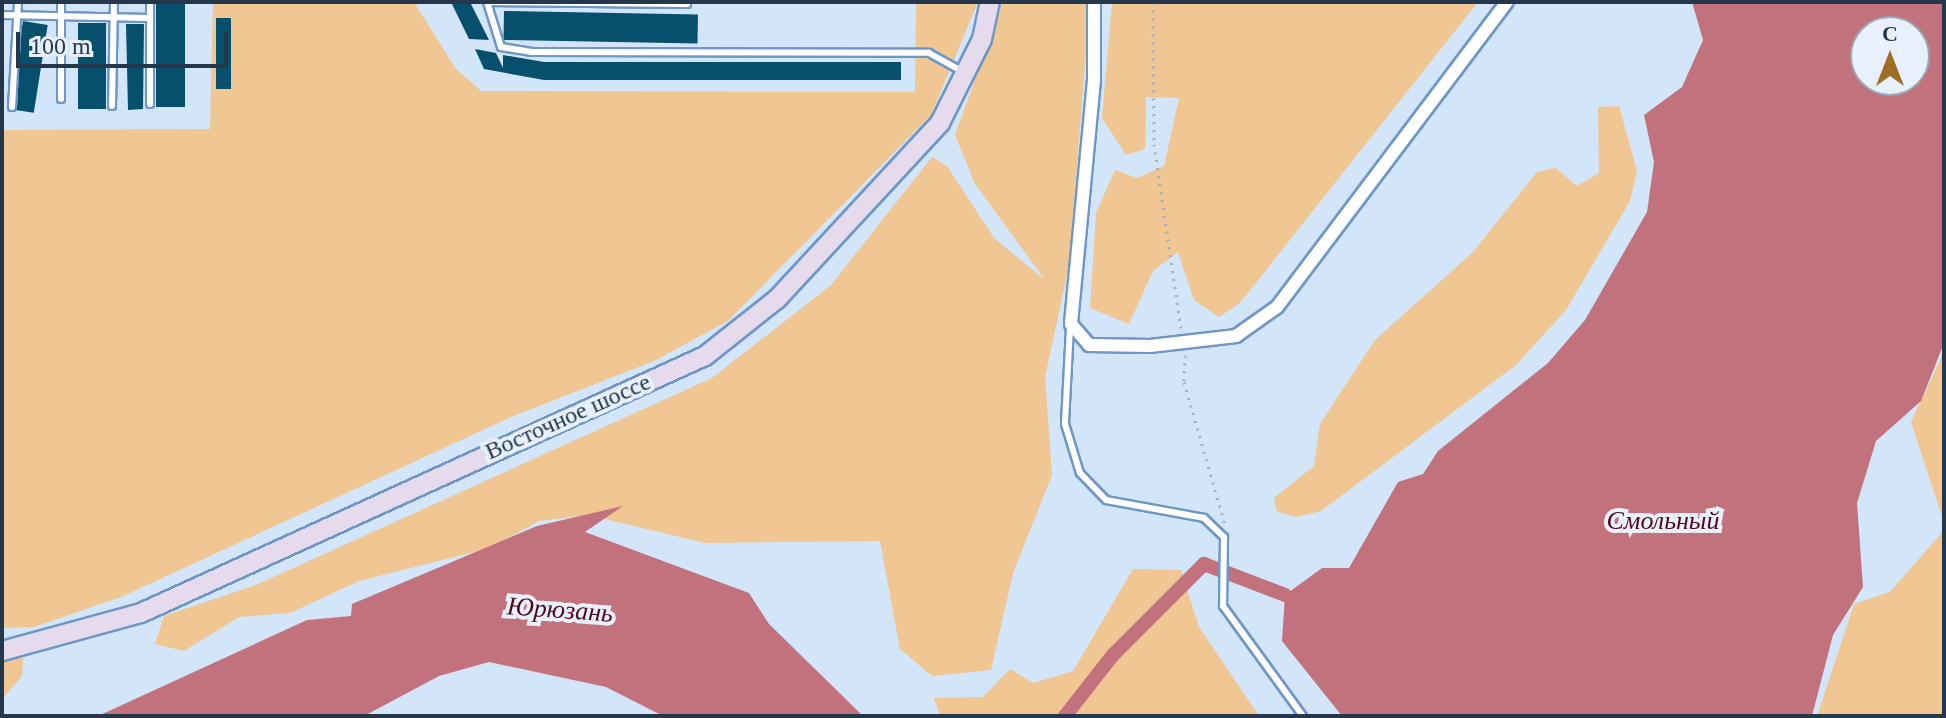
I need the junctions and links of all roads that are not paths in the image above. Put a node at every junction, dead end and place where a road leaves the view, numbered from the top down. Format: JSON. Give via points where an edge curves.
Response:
{"nodes":[{"id":1,"x":18,"y":2,"type":"edge"},
{"id":2,"x":61,"y":2,"type":"edge"},
{"id":3,"x":114,"y":2,"type":"edge"},
{"id":4,"x":150,"y":2,"type":"edge"},
{"id":5,"x":487,"y":2,"type":"edge"},
{"id":6,"x":990,"y":2,"type":"edge"},
{"id":7,"x":1094,"y":2,"type":"edge"},
{"id":8,"x":1507,"y":2,"type":"edge"},
{"id":9,"x":687,"y":4,"type":"edge"},
{"id":10,"x":2,"y":15,"type":"edge"},
{"id":11,"x":19,"y":17,"type":"junction"},
{"id":12,"x":114,"y":18,"type":"junction"},
{"id":13,"x":150,"y":18,"type":"junction"},
{"id":14,"x":61,"y":19,"type":"junction"},
{"id":15,"x":963,"y":72,"type":"junction"},
{"id":16,"x":61,"y":99,"type":"dead end"},
{"id":17,"x":150,"y":104,"type":"dead end"},
{"id":18,"x":112,"y":106,"type":"dead end"},
{"id":19,"x":12,"y":107,"type":"dead end"},
{"id":20,"x":1071,"y":324,"type":"junction"},
{"id":21,"x":2,"y":651,"type":"edge"},
{"id":22,"x":1303,"y":716,"type":"edge"}],
"edges":[{"from":1,"to":11,"type":"lane"},
{"from":2,"to":14,"type":"lane"},
{"from":3,"to":12,"type":"lane"},
{"from":4,"to":13,"type":"lane"},
{"from":5,"to":9,"type":"lane"},
{"from":5,"to":15,"type":"lane","via":[[501,47],[531,52],[929,53]]},
{"from":6,"to":15,"type":"main road","name":"Восточное шоссе"},
{"from":7,"to":20,"type":"street","via":[[1094,80]]},
{"from":8,"to":20,"type":"street","via":[[1277,307],[1236,336],[1185,345],[1089,345]]},
{"from":10,"to":11,"type":"lane"},
{"from":11,"to":14,"type":"lane"},
{"from":11,"to":19,"type":"lane"},
{"from":12,"to":13,"type":"lane"},
{"from":12,"to":14,"type":"lane"},
{"from":12,"to":18,"type":"lane"},
{"from":13,"to":17,"type":"lane"},
{"from":14,"to":16,"type":"lane"},
{"from":15,"to":21,"type":"main road","name":"Восточное шоссе","via":[[940,123],[886,188],[777,299],[705,356],[141,613]]},
{"from":20,"to":22,"type":"lane","via":[[1065,424],[1080,473],[1106,500],[1204,518],[1224,537],[1227,559],[1219,585],[1223,606]]}]}
